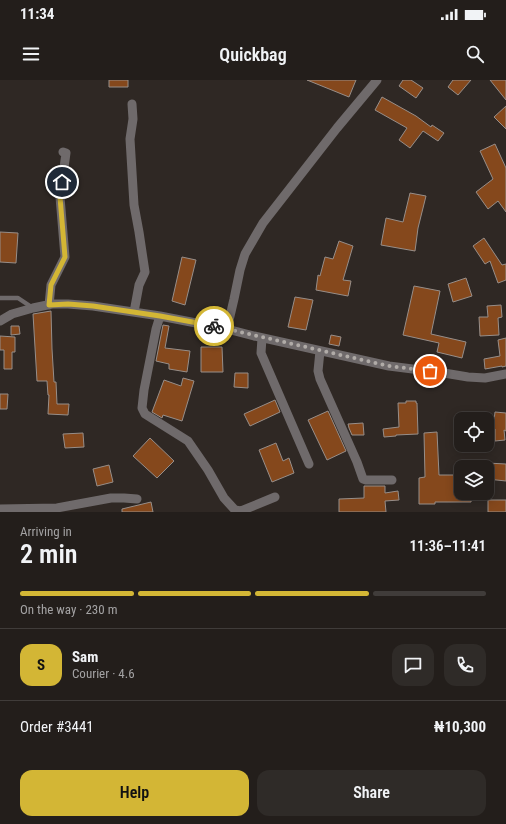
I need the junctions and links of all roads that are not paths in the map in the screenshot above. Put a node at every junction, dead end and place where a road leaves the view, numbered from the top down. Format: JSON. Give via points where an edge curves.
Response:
{"nodes":[{"id":1,"x":377,"y":80,"type":"edge"},
{"id":2,"x":132,"y":104,"type":"dead end"},
{"id":3,"x":62,"y":152,"type":"dead end"},
{"id":4,"x":0,"y":298,"type":"edge"},
{"id":5,"x":49,"y":305,"type":"junction"},
{"id":6,"x":33,"y":308,"type":"junction"},
{"id":7,"x":134,"y":312,"type":"junction"},
{"id":8,"x":160,"y":316,"type":"junction"},
{"id":9,"x":0,"y":321,"type":"edge"},
{"id":10,"x":227,"y":329,"type":"junction"},
{"id":11,"x":262,"y":338,"type":"junction"},
{"id":12,"x":320,"y":351,"type":"junction"},
{"id":13,"x":506,"y":374,"type":"edge"},
{"id":14,"x":309,"y":464,"type":"dead end"},
{"id":15,"x":392,"y":480,"type":"dead end"},
{"id":16,"x":275,"y":497,"type":"dead end"},
{"id":17,"x":137,"y":499,"type":"dead end"},
{"id":18,"x":0,"y":509,"type":"edge"},
{"id":19,"x":57,"y":510,"type":"edge"}],
"edges":[{"from":1,"to":10,"type":"street","via":[[263,223],[245,254]]},
{"from":2,"to":7,"type":"street","via":[[130,139],[134,205],[145,272],[139,285]]},
{"from":3,"to":5,"type":"street","via":[[66,153],[60,197],[65,257],[51,285]]},
{"from":4,"to":6,"type":"lane","via":[[18,298]]},
{"from":5,"to":6,"type":"street"},
{"from":5,"to":7,"type":"street","via":[[93,306]]},
{"from":6,"to":9,"type":"street","via":[[12,314]]},
{"from":7,"to":8,"type":"street"},
{"from":8,"to":10,"type":"street"},
{"from":8,"to":16,"type":"street","via":[[154,336],[142,408],[146,414],[188,441],[234,510],[241,511]]},
{"from":10,"to":11,"type":"street"},
{"from":11,"to":12,"type":"street"},
{"from":11,"to":14,"type":"street","via":[[261,352]]},
{"from":12,"to":13,"type":"street","via":[[389,366],[468,378]]},
{"from":12,"to":15,"type":"street","via":[[320,379],[358,462],[363,479]]},
{"from":17,"to":19,"type":"street","via":[[112,498]]},
{"from":18,"to":19,"type":"street"}]}
